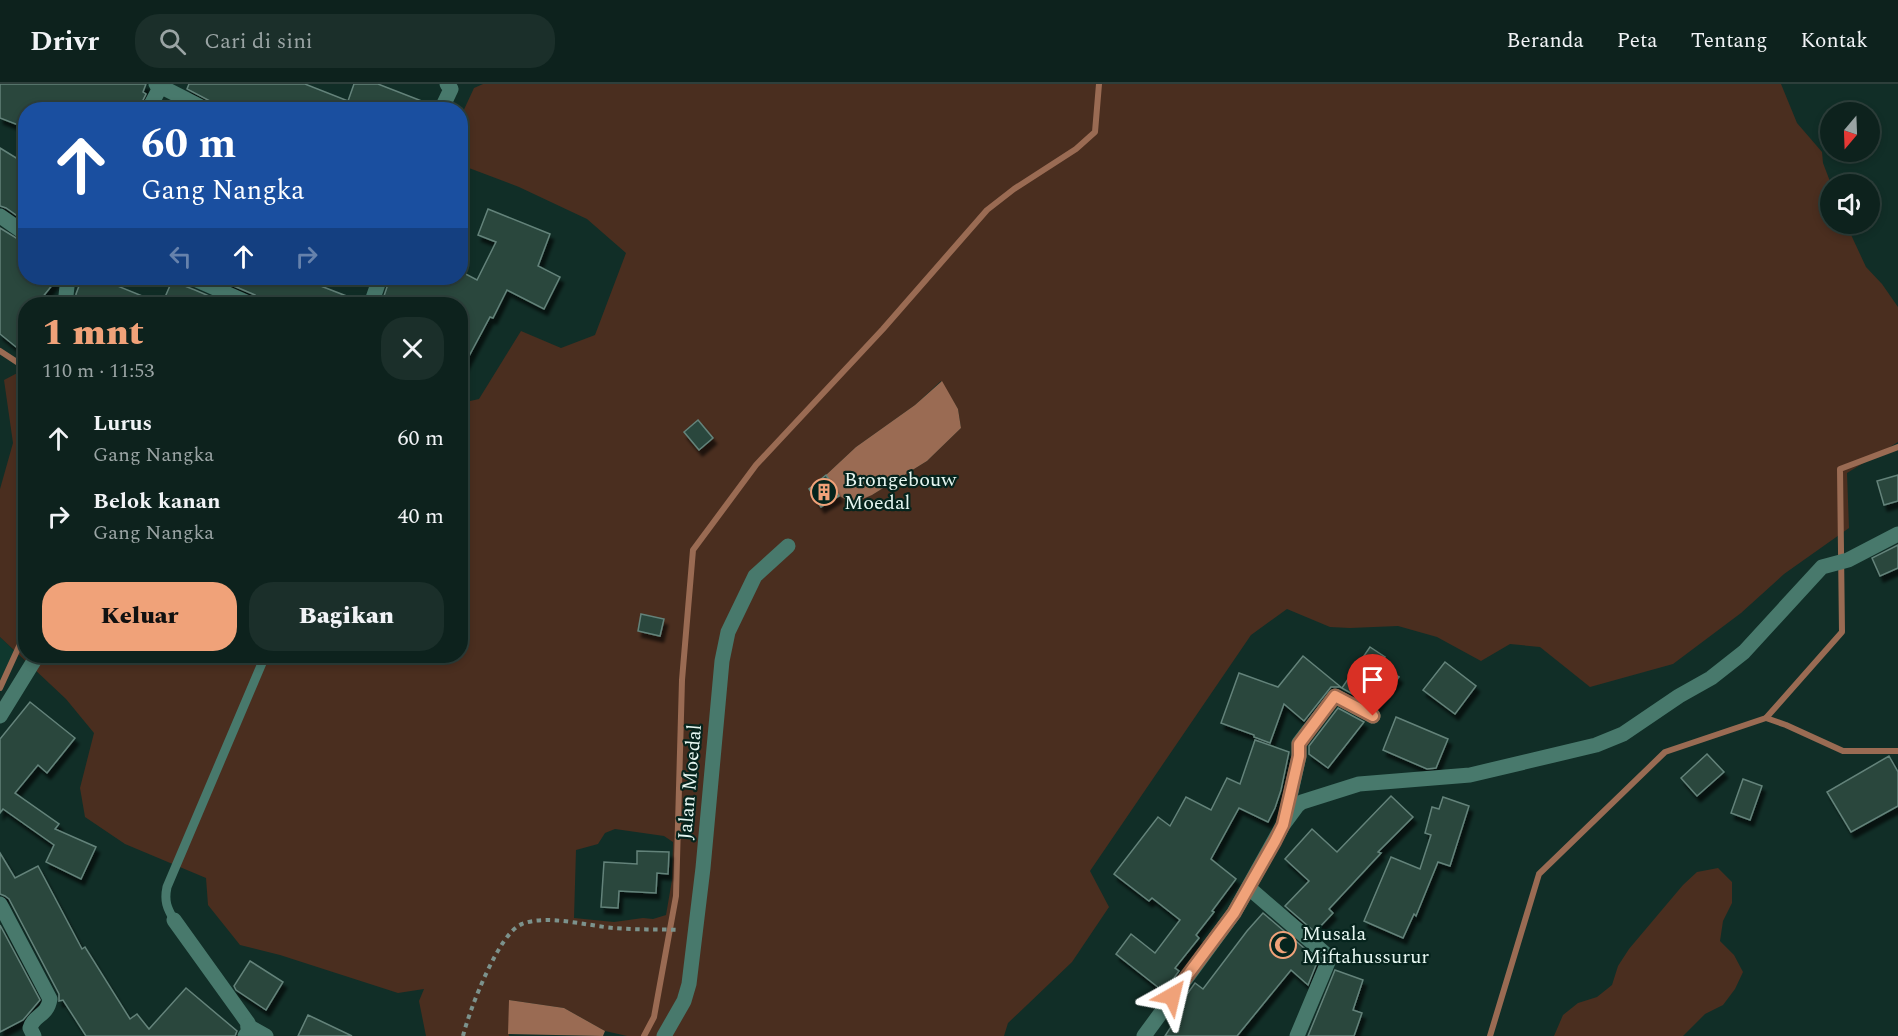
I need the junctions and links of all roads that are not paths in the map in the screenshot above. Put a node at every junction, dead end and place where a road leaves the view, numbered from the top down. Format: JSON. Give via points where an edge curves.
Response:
{"nodes":[{"id":1,"x":447,"y":84,"type":"edge"},
{"id":2,"x":160,"y":85,"type":"edge"},
{"id":3,"x":152,"y":102,"type":"edge"},
{"id":4,"x":192,"y":102,"type":"edge"},
{"id":5,"x":445,"y":102,"type":"edge"},
{"id":6,"x":0,"y":216,"type":"edge"},
{"id":7,"x":18,"y":228,"type":"edge"},
{"id":8,"x":208,"y":285,"type":"edge"},
{"id":9,"x":235,"y":297,"type":"edge"},
{"id":10,"x":1898,"y":534,"type":"edge"},
{"id":11,"x":788,"y":546,"type":"dead end"},
{"id":12,"x":33,"y":663,"type":"edge"},
{"id":13,"x":262,"y":663,"type":"edge"},
{"id":14,"x":0,"y":716,"type":"edge"},
{"id":15,"x":1373,"y":716,"type":"dead end"},
{"id":16,"x":1283,"y":825,"type":"junction"},
{"id":17,"x":1249,"y":888,"type":"junction"},
{"id":18,"x":0,"y":904,"type":"edge"},
{"id":19,"x":174,"y":920,"type":"joint"},
{"id":20,"x":247,"y":1031,"type":"edge"},
{"id":21,"x":1151,"y":1033,"type":"edge"},
{"id":22,"x":34,"y":1036,"type":"edge"},
{"id":23,"x":266,"y":1036,"type":"edge"},
{"id":24,"x":664,"y":1036,"type":"edge"},
{"id":25,"x":1297,"y":1036,"type":"edge"}],
"edges":[{"from":1,"to":5,"type":"street","via":[[451,89]]},
{"from":2,"to":3,"type":"street"},
{"from":2,"to":4,"type":"street"},
{"from":6,"to":7,"type":"street"},
{"from":8,"to":9,"type":"street"},
{"from":10,"to":16,"type":"street","via":[[1848,560],[1822,567],[1744,652],[1711,678],[1623,734],[1596,745],[1470,775],[1359,784],[1302,802]]},
{"from":11,"to":24,"type":"street","name":"Jalan Moedal","via":[[755,576],[728,632],[689,984]]},
{"from":12,"to":14,"type":"street"},
{"from":13,"to":19,"type":"lane","via":[[167,887],[165,898]]},
{"from":15,"to":16,"type":"street","via":[[1335,696],[1299,744]]},
{"from":16,"to":17,"type":"street"},
{"from":17,"to":21,"type":"street"},
{"from":17,"to":25,"type":"street","via":[[1329,957]]},
{"from":18,"to":22,"type":"street","via":[[50,999],[46,1011],[32,1023]]},
{"from":19,"to":20,"type":"street"},
{"from":20,"to":23,"type":"street"}]}
